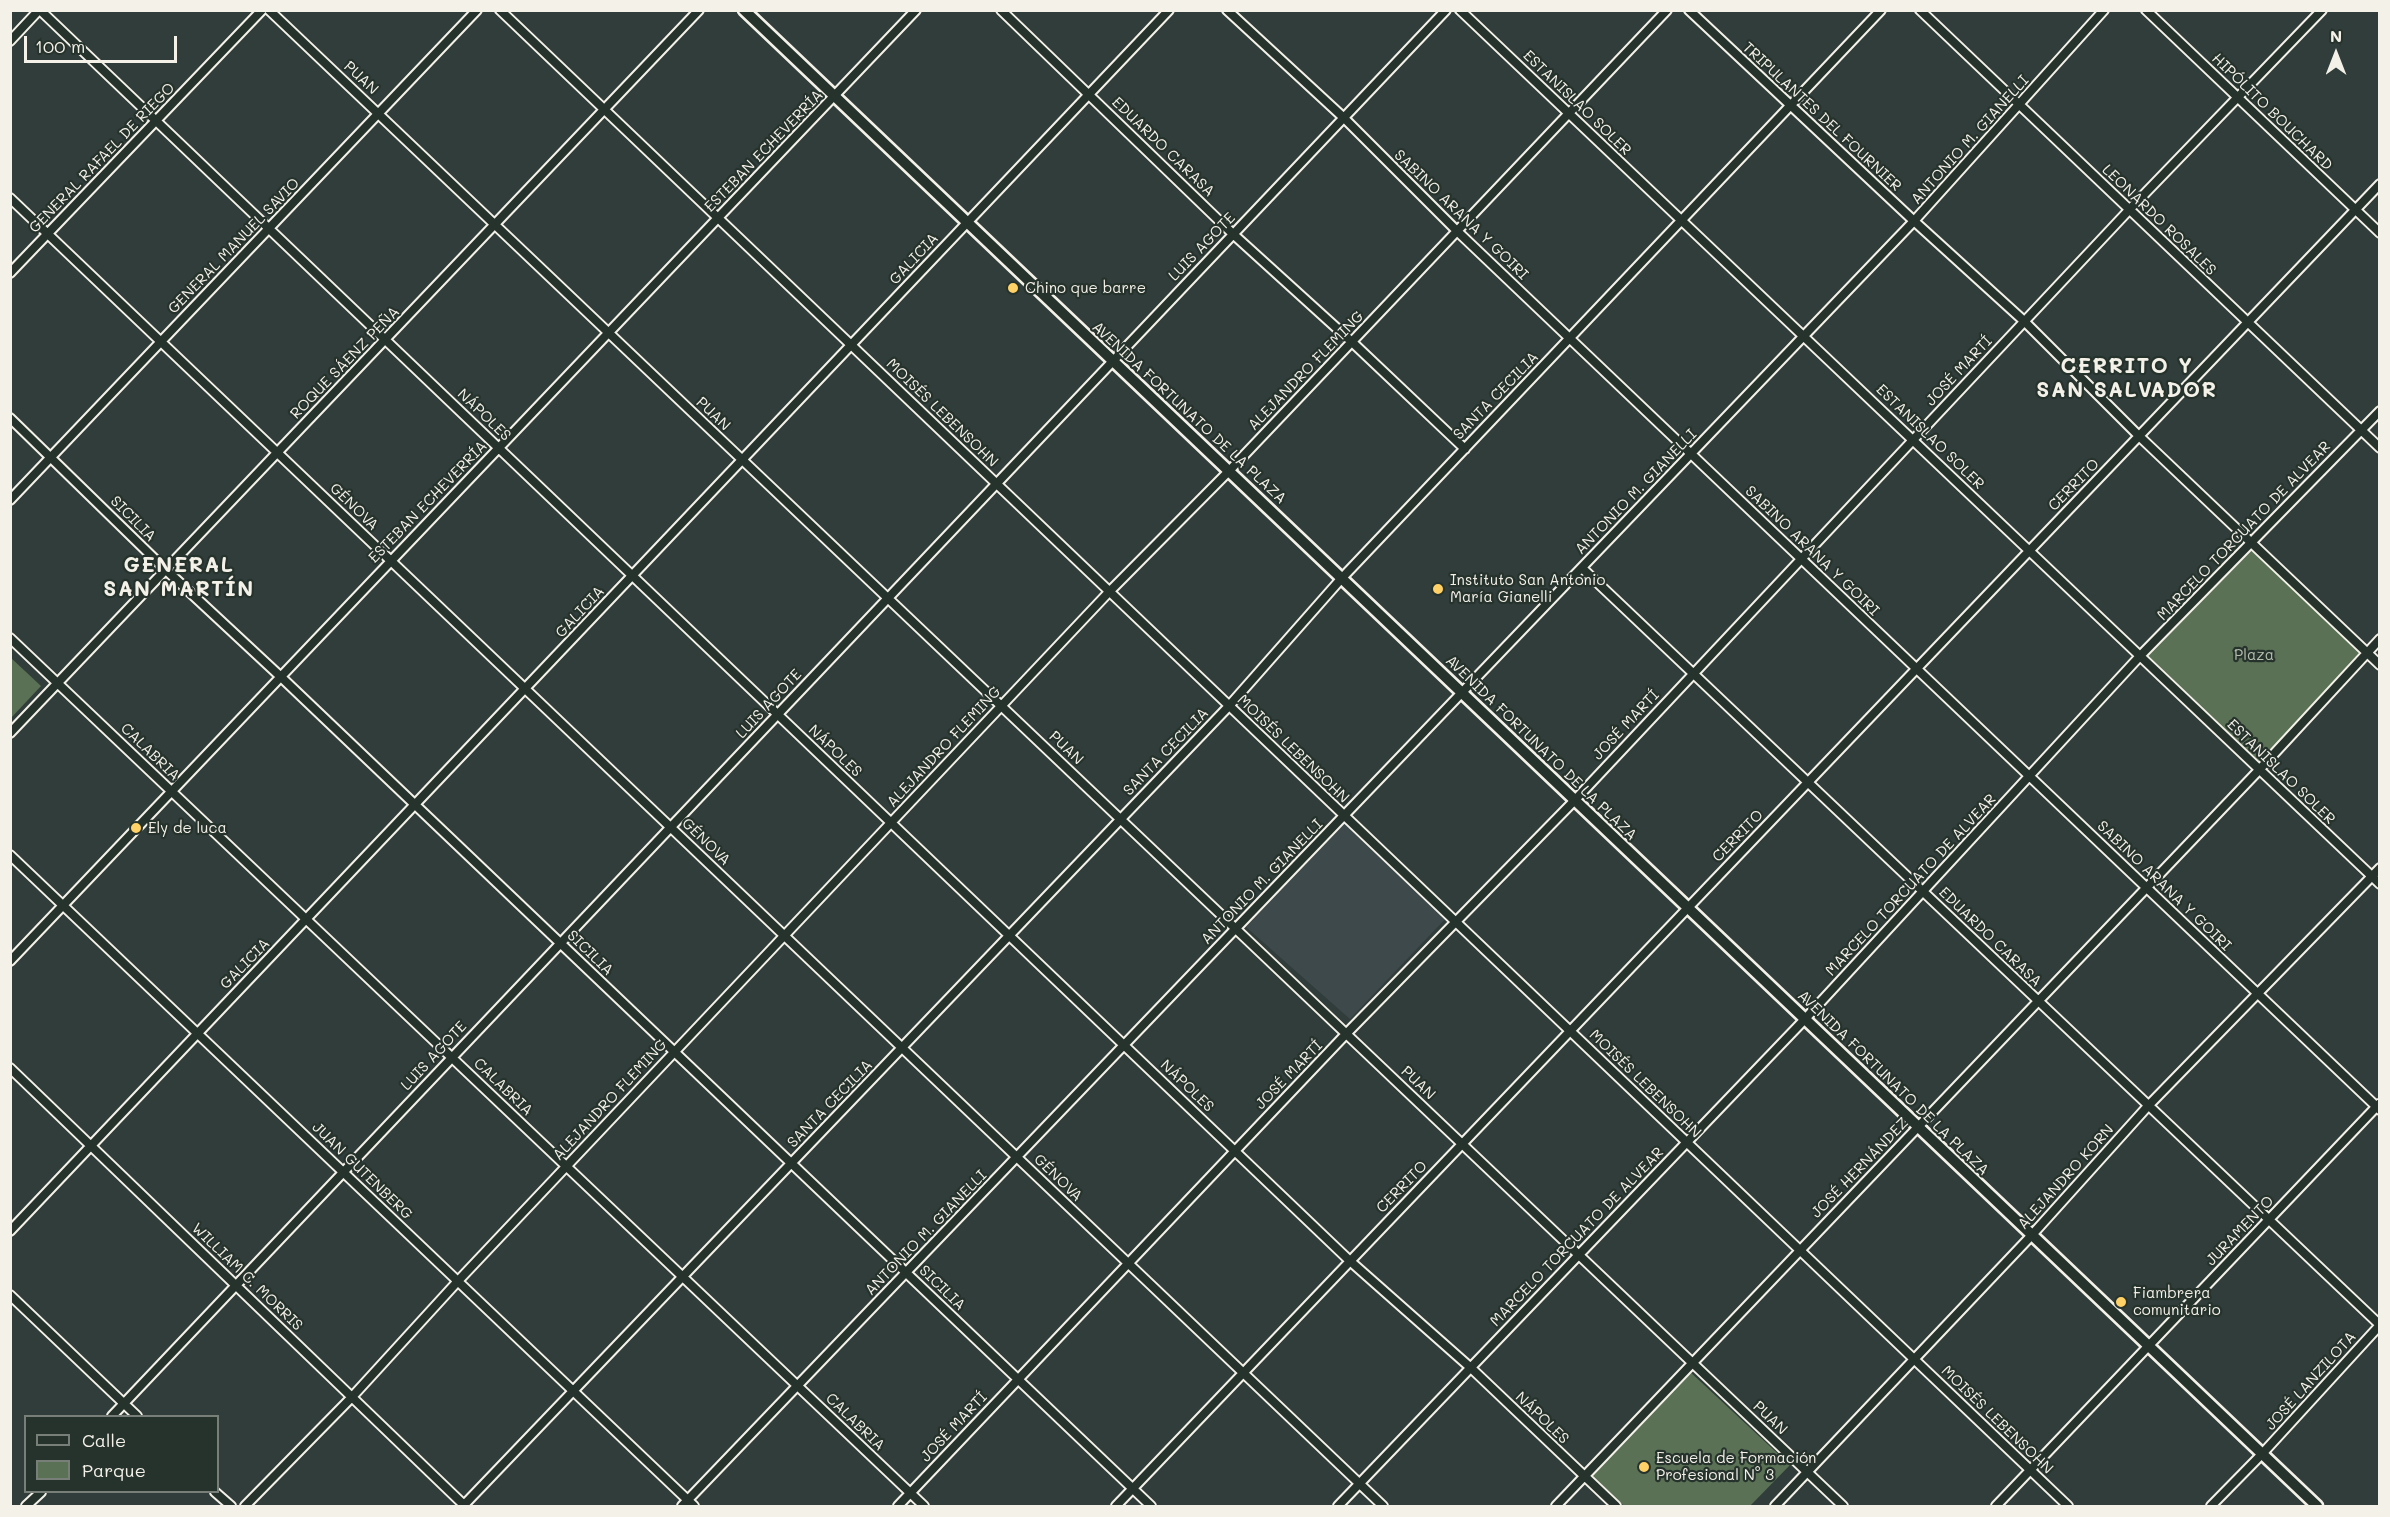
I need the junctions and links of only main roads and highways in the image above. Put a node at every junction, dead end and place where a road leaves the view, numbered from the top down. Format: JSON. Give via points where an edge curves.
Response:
{"nodes":[{"id":1,"x":744,"y":10,"type":"edge"},
{"id":2,"x":2317,"y":1506,"type":"edge"}],
"edges":[{"from":1,"to":2,"type":"main road","name":"AVENIDA FORTUNATO DE LA PLAZA"}]}
